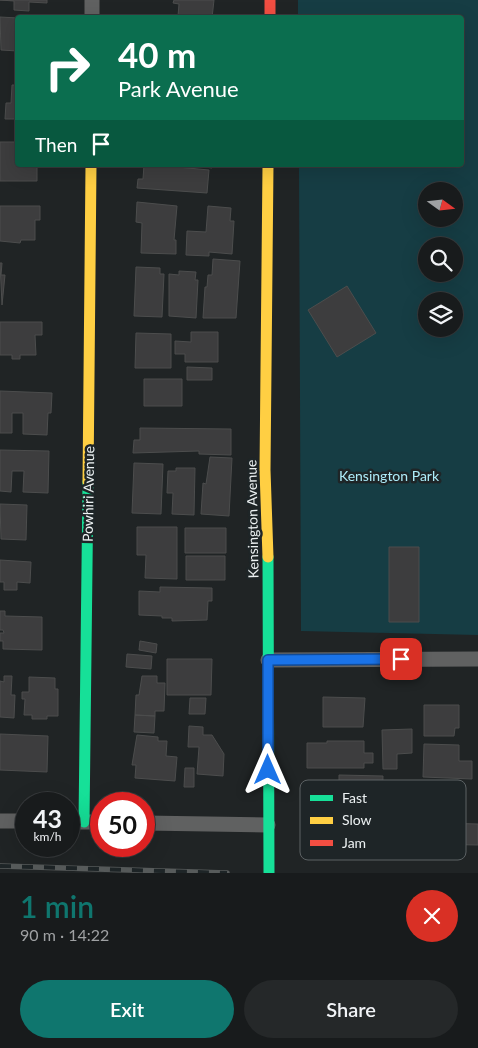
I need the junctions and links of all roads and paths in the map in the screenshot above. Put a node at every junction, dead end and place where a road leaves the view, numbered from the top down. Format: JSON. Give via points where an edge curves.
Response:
{"nodes":[{"id":1,"x":92,"y":0,"type":"edge"},
{"id":2,"x":270,"y":0,"type":"edge"},
{"id":3,"x":92,"y":15,"type":"edge"},
{"id":4,"x":270,"y":15,"type":"edge"},
{"id":5,"x":91,"y":167,"type":"edge"},
{"id":6,"x":268,"y":167,"type":"edge"},
{"id":7,"x":478,"y":659,"type":"edge"},
{"id":8,"x":268,"y":660,"type":"junction"},
{"id":9,"x":0,"y":821,"type":"edge"},
{"id":10,"x":15,"y":821,"type":"edge"},
{"id":11,"x":80,"y":822,"type":"edge"},
{"id":12,"x":84,"y":822,"type":"junction"},
{"id":13,"x":90,"y":822,"type":"edge"},
{"id":14,"x":155,"y":823,"type":"edge"},
{"id":15,"x":268,"y":824,"type":"junction"},
{"id":16,"x":269,"y":873,"type":"edge"}],
"edges":[{"from":1,"to":3,"type":"street"},
{"from":2,"to":4,"type":"main road"},
{"from":5,"to":12,"type":"main road","name":"Powhiri Avenue"},
{"from":6,"to":8,"type":"main road","name":"Kensington Avenue","via":[[265,470]]},
{"from":7,"to":8,"type":"street"},
{"from":8,"to":15,"type":"main road","name":"Kensington Avenue"},
{"from":9,"to":10,"type":"street"},
{"from":11,"to":12,"type":"street"},
{"from":12,"to":13,"type":"street"},
{"from":14,"to":15,"type":"street"},
{"from":15,"to":16,"type":"main road","name":"Kensington Avenue"}]}
